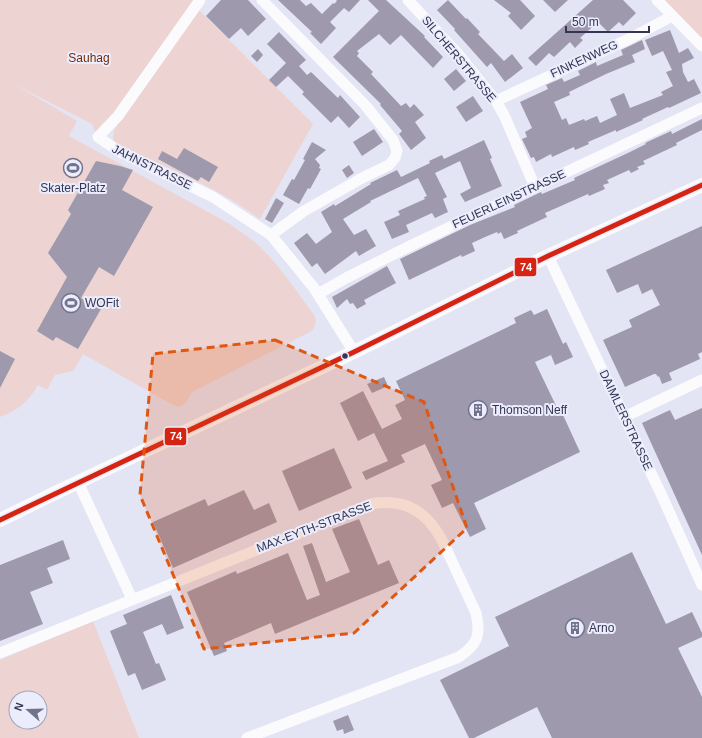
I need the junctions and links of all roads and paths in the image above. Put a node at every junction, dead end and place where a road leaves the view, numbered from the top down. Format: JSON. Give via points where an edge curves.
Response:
{"nodes":[{"id":1,"x":200,"y":0,"type":"edge"},
{"id":2,"x":262,"y":0,"type":"edge"},
{"id":3,"x":408,"y":0,"type":"edge"},
{"id":4,"x":657,"y":0,"type":"edge"},
{"id":5,"x":672,"y":16,"type":"junction"},
{"id":6,"x":702,"y":46,"type":"edge"},
{"id":7,"x":496,"y":100,"type":"junction"},
{"id":8,"x":702,"y":108,"type":"edge"},
{"id":9,"x":702,"y":185,"type":"edge"},
{"id":10,"x":535,"y":187,"type":"junction"},
{"id":11,"x":271,"y":235,"type":"junction"},
{"id":12,"x":548,"y":256,"type":"junction"},
{"id":13,"x":318,"y":294,"type":"junction"},
{"id":14,"x":354,"y":352,"type":"junction"},
{"id":15,"x":702,"y":380,"type":"edge"},
{"id":16,"x":624,"y":417,"type":"junction"},
{"id":17,"x":78,"y":482,"type":"junction"},
{"id":18,"x":0,"y":520,"type":"edge"},
{"id":19,"x":702,"y":585,"type":"edge"},
{"id":20,"x":132,"y":599,"type":"junction"},
{"id":21,"x":0,"y":653,"type":"edge"},
{"id":22,"x":247,"y":738,"type":"edge"}],
"edges":[{"from":1,"to":11,"type":"street","name":"JAHNSTRASSE","via":[[122,110],[98,137],[132,158],[213,197]]},
{"from":2,"to":11,"type":"street","via":[[366,106],[393,140],[397,151],[389,165],[316,204]]},
{"from":3,"to":7,"type":"street","name":"SILCHERSTRASSE"},
{"from":4,"to":5,"type":"street"},
{"from":5,"to":6,"type":"street"},
{"from":5,"to":7,"type":"street","name":"FINKENWEG","via":[[631,38]]},
{"from":7,"to":10,"type":"street","name":"SILCHERSTRASSE"},
{"from":8,"to":10,"type":"street","name":"FEUERLEINSTRASSE"},
{"from":9,"to":12,"type":"main road"},
{"from":10,"to":13,"type":"street","name":"FEUERLEINSTRASSE","via":[[405,248]]},
{"from":11,"to":13,"type":"street","name":"JAHNSTRASSE"},
{"from":12,"to":14,"type":"main road"},
{"from":12,"to":16,"type":"street","name":"DAIMLERSTRASSE"},
{"from":13,"to":14,"type":"street","name":"JAHNSTRASSE"},
{"from":14,"to":17,"type":"main road"},
{"from":15,"to":16,"type":"street"},
{"from":16,"to":19,"type":"street","name":"DAIMLERSTRASSE"},
{"from":17,"to":18,"type":"main road"},
{"from":17,"to":20,"type":"street"},
{"from":20,"to":21,"type":"street","name":"MAX-EYTH-STRASSE"},
{"from":20,"to":22,"type":"street","name":"MAX-EYTH-STRASSE","via":[[372,504],[397,502],[430,520],[476,613],[478,635],[475,643],[459,656]]}]}
